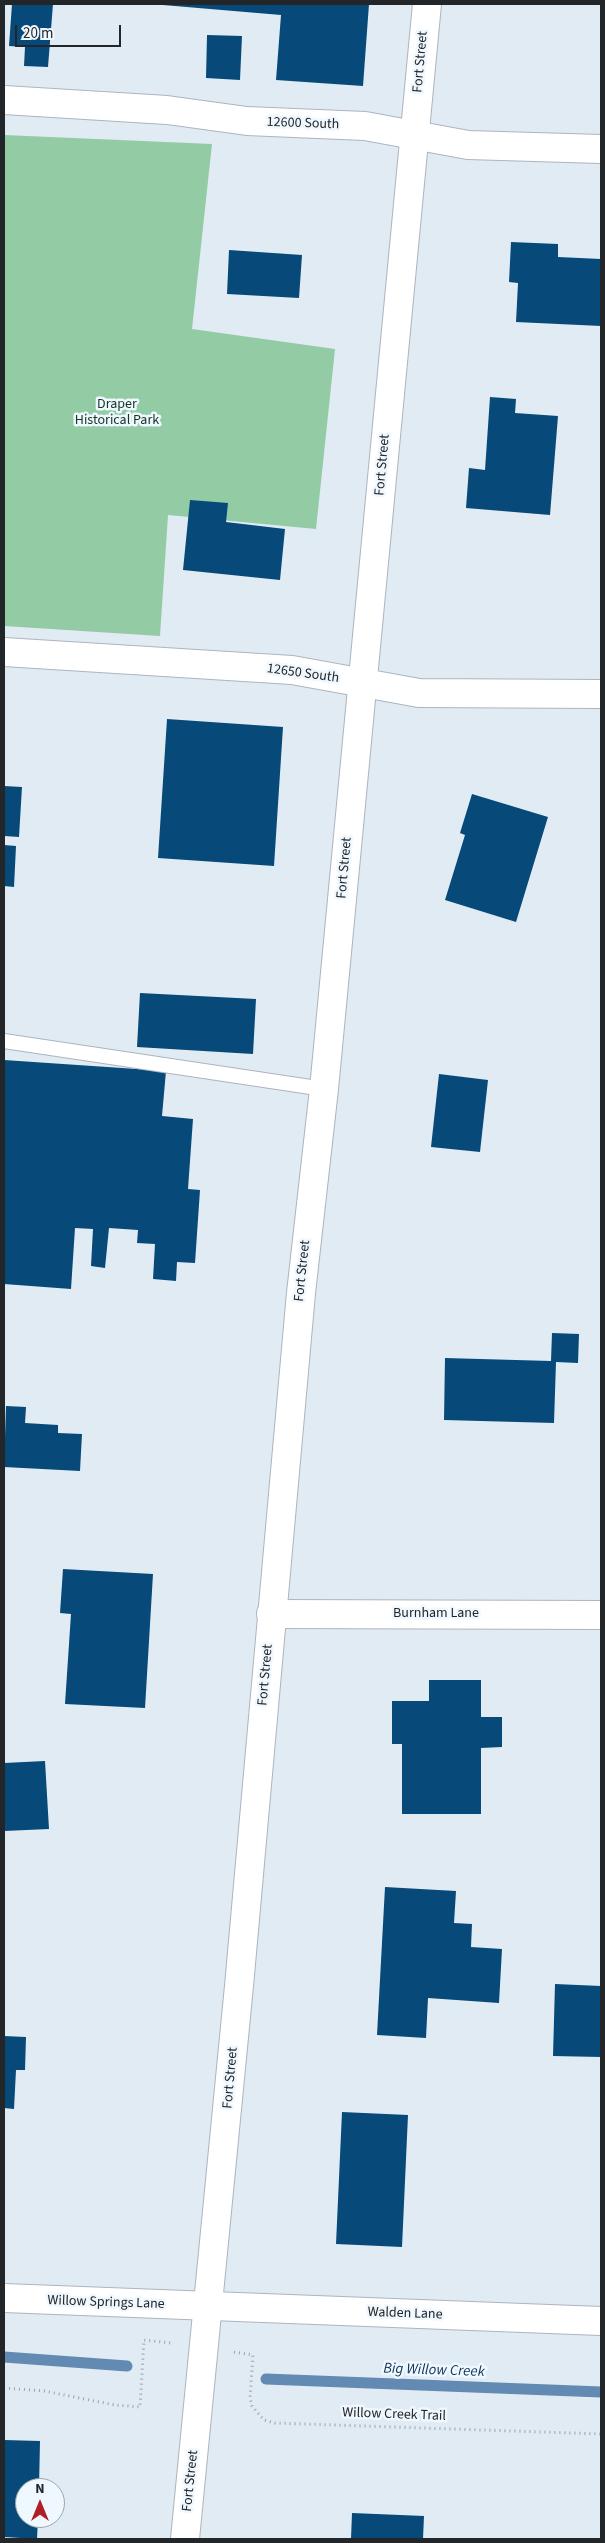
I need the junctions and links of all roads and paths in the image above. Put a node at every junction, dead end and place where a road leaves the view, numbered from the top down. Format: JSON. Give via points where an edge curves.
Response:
{"nodes":[{"id":1,"x":427,"y":4,"type":"edge"},
{"id":2,"x":4,"y":100,"type":"edge"},
{"id":3,"x":414,"y":134,"type":"junction"},
{"id":4,"x":601,"y":150,"type":"edge"},
{"id":5,"x":4,"y":652,"type":"edge"},
{"id":6,"x":363,"y":684,"type":"junction"},
{"id":7,"x":601,"y":694,"type":"edge"},
{"id":8,"x":4,"y":1041,"type":"edge"},
{"id":9,"x":324,"y":1089,"type":"junction"},
{"id":10,"x":271,"y":1614,"type":"junction"},
{"id":11,"x":601,"y":1615,"type":"edge"},
{"id":12,"x":4,"y":2298,"type":"edge"},
{"id":13,"x":209,"y":2307,"type":"junction"},
{"id":14,"x":601,"y":2321,"type":"edge"},
{"id":15,"x":144,"y":2340,"type":"dead end"},
{"id":16,"x":246,"y":2354,"type":"dead end"},
{"id":17,"x":4,"y":2388,"type":"edge"},
{"id":18,"x":601,"y":2434,"type":"edge"},
{"id":19,"x":185,"y":2539,"type":"edge"}],
"edges":[{"from":1,"to":3,"type":"street","name":"Fort Street"},
{"from":2,"to":3,"type":"street","name":"12600 South","via":[[167,110],[247,121],[364,126]]},
{"from":3,"to":4,"type":"street","name":"12600 South","via":[[468,145]]},
{"from":3,"to":6,"type":"street","name":"Fort Street"},
{"from":5,"to":6,"type":"street","name":"12650 South","via":[[292,670]]},
{"from":6,"to":7,"type":"street","name":"12650 South","via":[[419,693]]},
{"from":6,"to":9,"type":"street","name":"Fort Street"},
{"from":8,"to":9,"type":"lane"},
{"from":9,"to":10,"type":"street","name":"Fort Street"},
{"from":10,"to":11,"type":"street","name":"Burnham Lane"},
{"from":10,"to":13,"type":"street","name":"Fort Street"},
{"from":12,"to":13,"type":"street","name":"Willow Springs Lane"},
{"from":13,"to":14,"type":"street","name":"Walden Lane"},
{"from":13,"to":19,"type":"street","name":"Fort Street"},
{"from":15,"to":17,"type":"path","via":[[140,2407],[44,2391]]},
{"from":16,"to":18,"type":"path","name":"Willow Creek Trail","via":[[253,2355],[252,2406],[264,2420],[275,2423]]}]}
